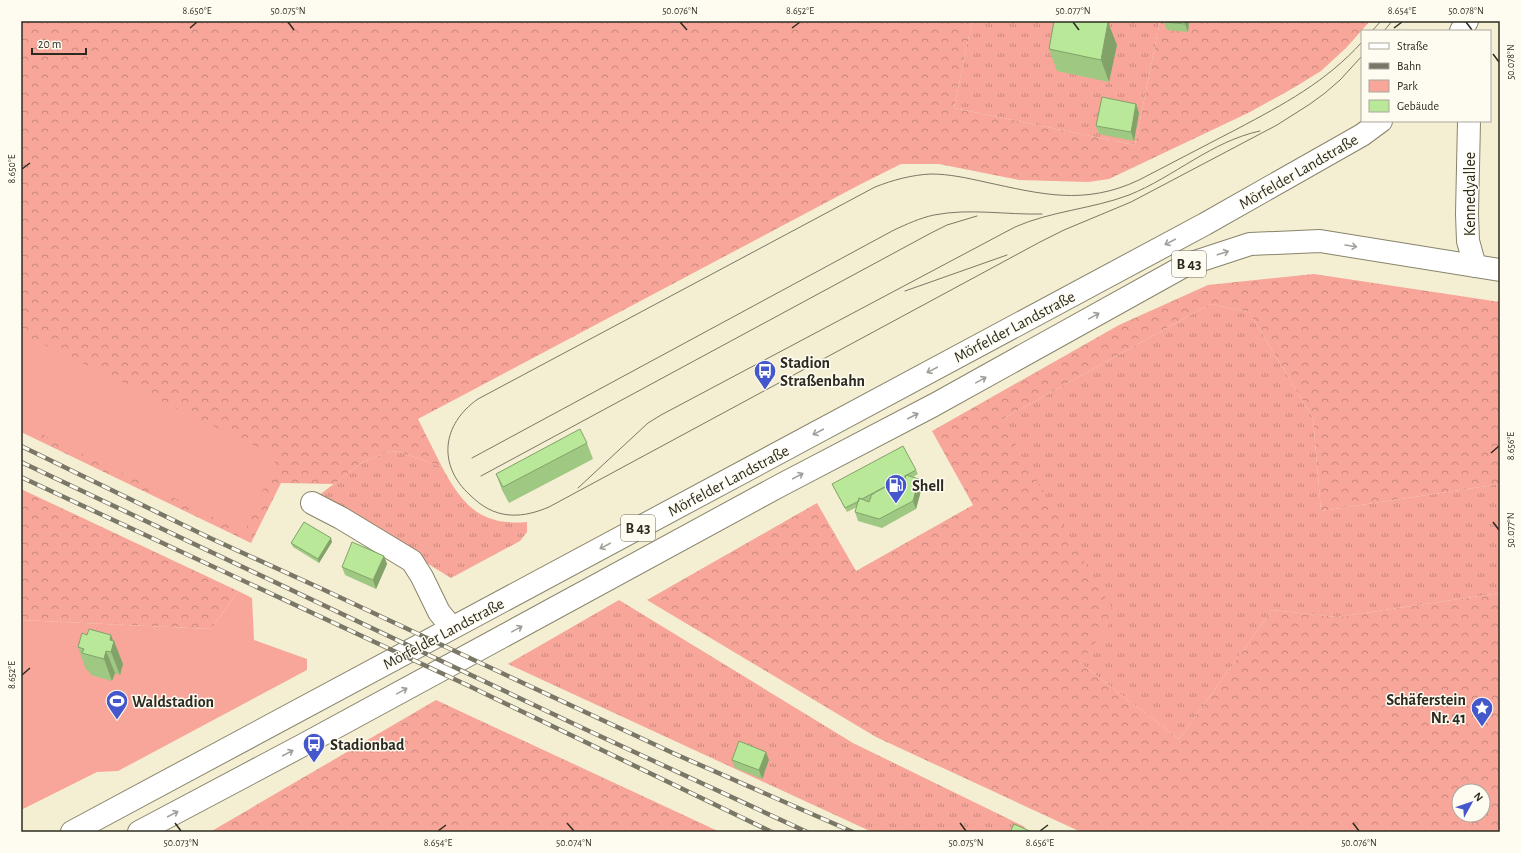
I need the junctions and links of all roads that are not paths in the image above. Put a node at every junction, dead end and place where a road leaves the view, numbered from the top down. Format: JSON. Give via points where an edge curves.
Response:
{"nodes":[{"id":1,"x":1467,"y":21,"type":"edge"},
{"id":2,"x":1462,"y":30,"type":"edge"},
{"id":3,"x":1380,"y":122,"type":"edge"},
{"id":4,"x":1469,"y":122,"type":"edge"},
{"id":5,"x":1475,"y":266,"type":"junction"},
{"id":6,"x":1500,"y":270,"type":"edge"},
{"id":7,"x":312,"y":503,"type":"dead end"},
{"id":8,"x":452,"y":628,"type":"junction"},
{"id":9,"x":72,"y":832,"type":"edge"},
{"id":10,"x":139,"y":832,"type":"edge"}],
"edges":[{"from":1,"to":2,"type":"main road"},
{"from":3,"to":8,"type":"main road","name":"Mörfelder Landstraße","number":"B 43","one_way":true,"via":[[1362,135],[1205,224]]},
{"from":4,"to":5,"type":"main road","name":"Kennedyallee","via":[[1468,241]]},
{"from":5,"to":6,"type":"main road","number":"B 43"},
{"from":10,"to":5,"type":"main road","name":"Mörfelder Landstraße","number":"B 43","one_way":true,"via":[[836,455],[934,405],[1186,265],[1250,244],[1320,241]]},
{"from":7,"to":8,"type":"main road","via":[[412,561],[439,612]]},
{"from":8,"to":9,"type":"main road","name":"Mörfelder Landstraße","number":"B 43"}]}
